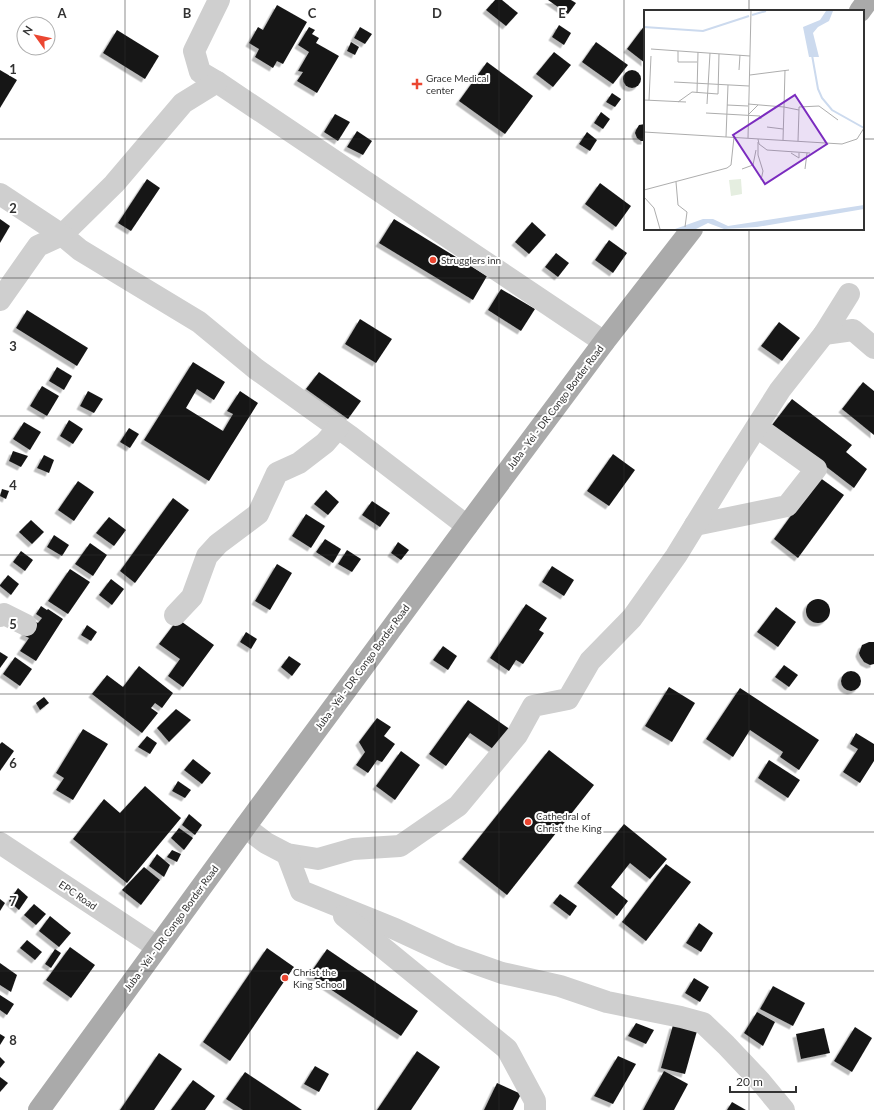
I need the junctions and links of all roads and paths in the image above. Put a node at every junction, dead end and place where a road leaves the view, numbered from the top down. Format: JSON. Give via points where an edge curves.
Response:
{"nodes":[{"id":1,"x":219,"y":0,"type":"edge"},
{"id":2,"x":868,"y":0,"type":"edge"},
{"id":3,"x":861,"y":10,"type":"edge"},
{"id":4,"x":217,"y":82,"type":"junction"},
{"id":5,"x":0,"y":194,"type":"edge"},
{"id":6,"x":691,"y":230,"type":"edge"},
{"id":7,"x":62,"y":234,"type":"junction"},
{"id":8,"x":849,"y":294,"type":"dead end"},
{"id":9,"x":0,"y":300,"type":"edge"},
{"id":10,"x":824,"y":334,"type":"junction"},
{"id":11,"x":604,"y":342,"type":"junction"},
{"id":12,"x":874,"y":348,"type":"edge"},
{"id":13,"x":756,"y":427,"type":"junction"},
{"id":14,"x":338,"y":428,"type":"junction"},
{"id":15,"x":695,"y":525,"type":"junction"},
{"id":16,"x":467,"y":526,"type":"junction"},
{"id":17,"x":174,"y":615,"type":"dead end"},
{"id":18,"x":0,"y":616,"type":"edge"},
{"id":19,"x":26,"y":625,"type":"dead end"},
{"id":20,"x":245,"y":827,"type":"junction"},
{"id":21,"x":0,"y":843,"type":"edge"},
{"id":22,"x":287,"y":854,"type":"junction"},
{"id":23,"x":328,"y":903,"type":"junction"},
{"id":24,"x":157,"y":947,"type":"junction"},
{"id":25,"x":39,"y":1110,"type":"edge"},
{"id":26,"x":536,"y":1110,"type":"edge"},
{"id":27,"x":784,"y":1110,"type":"edge"}],
"edges":[{"from":1,"to":4,"type":"street","via":[[194,51],[200,72]]},
{"from":2,"to":3,"type":"main road"},
{"from":4,"to":7,"type":"street","via":[[183,103],[114,184]]},
{"from":4,"to":11,"type":"street"},
{"from":5,"to":7,"type":"street"},
{"from":6,"to":11,"type":"main road","name":"Juba - Yei - DR Congo Border Road"},
{"from":7,"to":9,"type":"street","via":[[38,246]]},
{"from":7,"to":14,"type":"street","via":[[80,250],[199,322],[256,369]]},
{"from":8,"to":10,"type":"street"},
{"from":10,"to":12,"type":"street","via":[[853,330]]},
{"from":10,"to":13,"type":"street","via":[[780,390]]},
{"from":11,"to":16,"type":"main road","name":"Juba - Yei - DR Congo Border Road"},
{"from":13,"to":15,"type":"street"},
{"from":13,"to":15,"type":"street","via":[[816,469],[787,506]]},
{"from":14,"to":16,"type":"street"},
{"from":14,"to":17,"type":"street","via":[[325,443],[299,463],[277,473],[258,514],[218,544],[207,556],[192,598]]},
{"from":15,"to":22,"type":"street","via":[[632,618],[590,661],[568,698],[533,706],[517,735],[458,806],[400,846],[353,849],[318,859]]},
{"from":16,"to":20,"type":"main road","name":"Juba - Yei - DR Congo Border Road"},
{"from":18,"to":19,"type":"street","via":[[4,614]]},
{"from":20,"to":22,"type":"street","via":[[266,843]]},
{"from":20,"to":24,"type":"main road","name":"Juba - Yei - DR Congo Border Road"},
{"from":21,"to":24,"type":"street","name":"EPC Road"},
{"from":22,"to":23,"type":"street","via":[[302,891]]},
{"from":23,"to":26,"type":"street","via":[[507,1049],[535,1101]]},
{"from":23,"to":27,"type":"street","via":[[451,955],[502,973],[560,986],[607,1002],[703,1023],[760,1081]]},
{"from":24,"to":25,"type":"main road","name":"Juba - Yei - DR Congo Border Road"}]}
